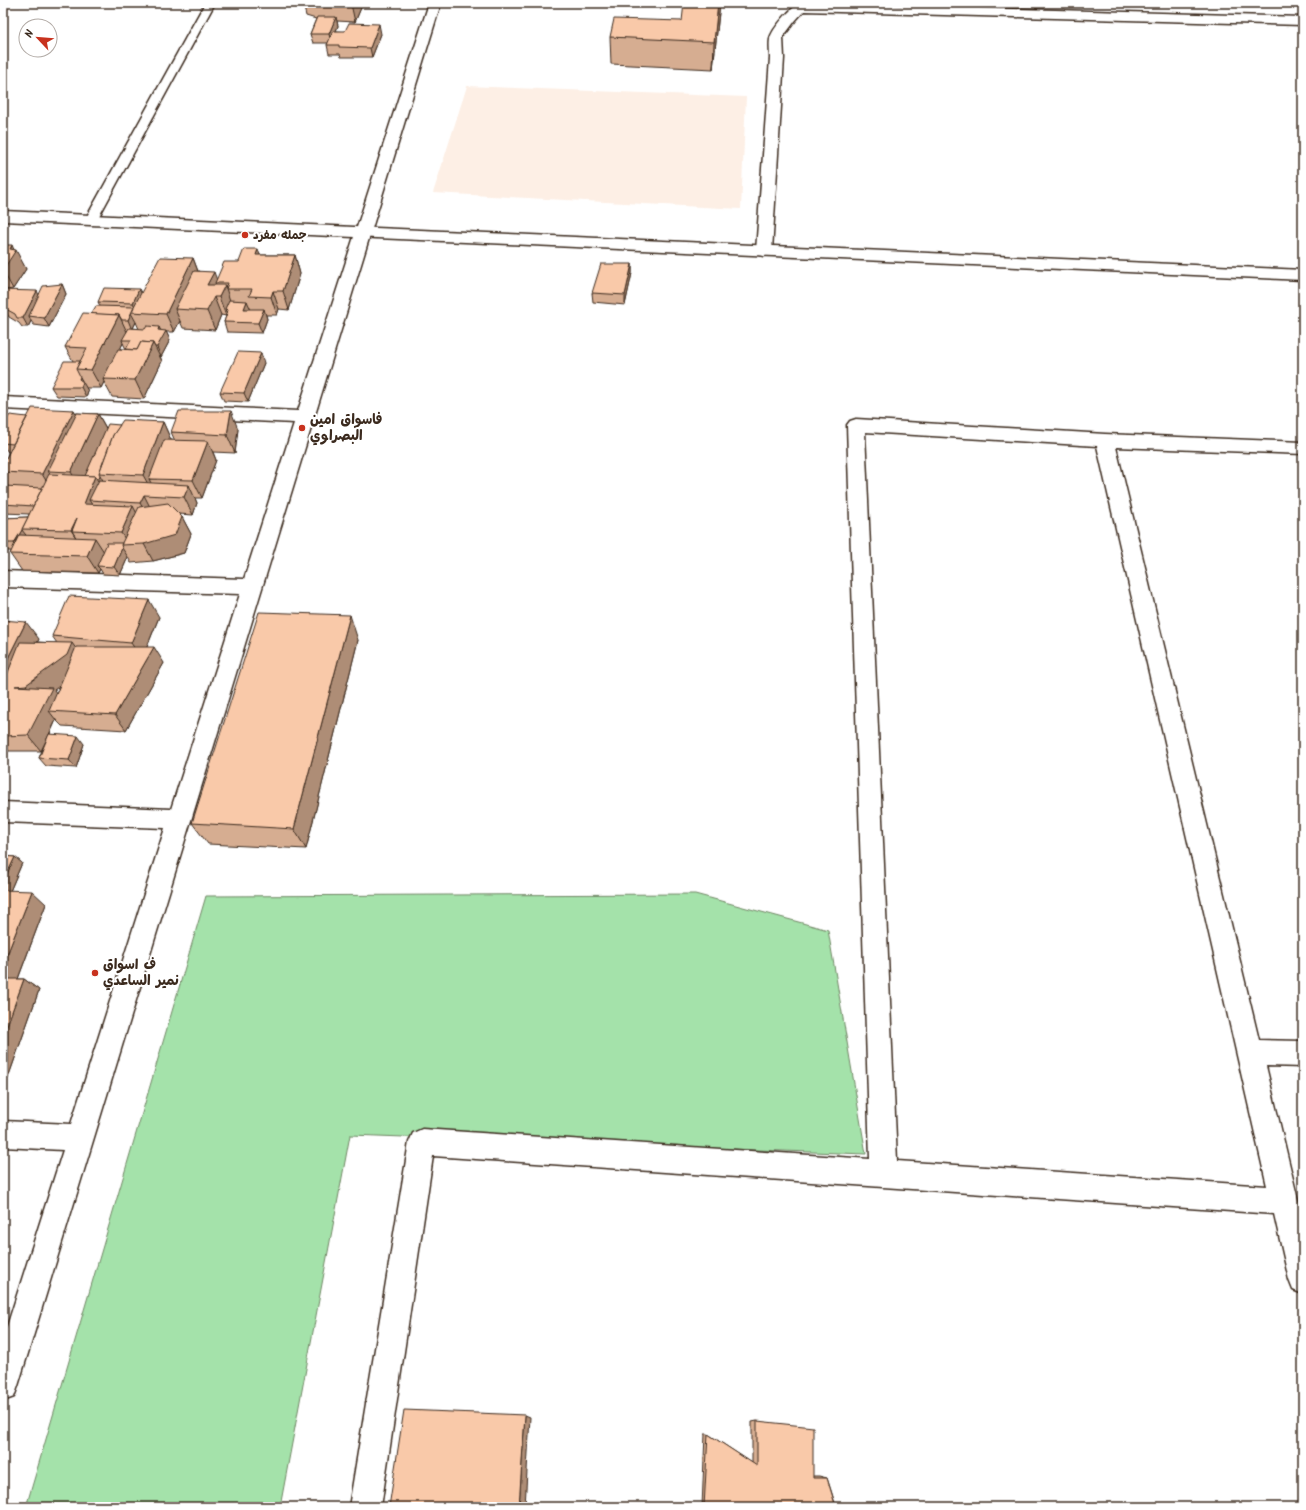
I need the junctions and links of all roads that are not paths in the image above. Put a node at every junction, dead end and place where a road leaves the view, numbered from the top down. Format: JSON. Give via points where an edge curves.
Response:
{"nodes":[{"id":1,"x":210,"y":3,"type":"edge"},
{"id":2,"x":435,"y":3,"type":"edge"},
{"id":3,"x":1087,"y":9,"type":"edge"},
{"id":4,"x":1303,"y":21,"type":"edge"},
{"id":5,"x":3,"y":216,"type":"edge"},
{"id":6,"x":92,"y":220,"type":"junction"},
{"id":7,"x":362,"y":232,"type":"junction"},
{"id":8,"x":764,"y":251,"type":"junction"},
{"id":9,"x":1303,"y":275,"type":"edge"},
{"id":10,"x":3,"y":403,"type":"edge"},
{"id":11,"x":306,"y":417,"type":"junction"},
{"id":12,"x":1105,"y":440,"type":"junction"},
{"id":13,"x":1303,"y":448,"type":"edge"},
{"id":14,"x":3,"y":579,"type":"edge"},
{"id":15,"x":253,"y":586,"type":"junction"},
{"id":16,"x":3,"y":812,"type":"edge"},
{"id":17,"x":180,"y":819,"type":"junction"},
{"id":18,"x":1250,"y":1052,"type":"junction"},
{"id":19,"x":1303,"y":1054,"type":"edge"},
{"id":20,"x":3,"y":1134,"type":"edge"},
{"id":21,"x":81,"y":1138,"type":"junction"},
{"id":22,"x":884,"y":1174,"type":"junction"},
{"id":23,"x":1284,"y":1201,"type":"junction"},
{"id":24,"x":1303,"y":1280,"type":"edge"},
{"id":25,"x":3,"y":1386,"type":"edge"},
{"id":26,"x":365,"y":1507,"type":"edge"}],
"edges":[{"from":1,"to":6,"type":"lane"},
{"from":2,"to":7,"type":"street"},
{"from":3,"to":4,"type":"street"},
{"from":3,"to":8,"type":"street","via":[[801,7],[776,37],[778,58]]},
{"from":5,"to":6,"type":"street"},
{"from":6,"to":7,"type":"street"},
{"from":7,"to":8,"type":"street"},
{"from":7,"to":11,"type":"street"},
{"from":8,"to":9,"type":"street"},
{"from":10,"to":11,"type":"street"},
{"from":11,"to":15,"type":"street"},
{"from":12,"to":13,"type":"street"},
{"from":12,"to":18,"type":"street"},
{"from":12,"to":22,"type":"street","via":[[856,425]]},
{"from":14,"to":15,"type":"street"},
{"from":15,"to":17,"type":"street"},
{"from":16,"to":17,"type":"street"},
{"from":17,"to":21,"type":"street"},
{"from":18,"to":19,"type":"street"},
{"from":18,"to":23,"type":"street"},
{"from":20,"to":21,"type":"street"},
{"from":21,"to":25,"type":"street"},
{"from":22,"to":23,"type":"street"},
{"from":22,"to":26,"type":"street","via":[[422,1142]]},
{"from":23,"to":24,"type":"street"}]}
